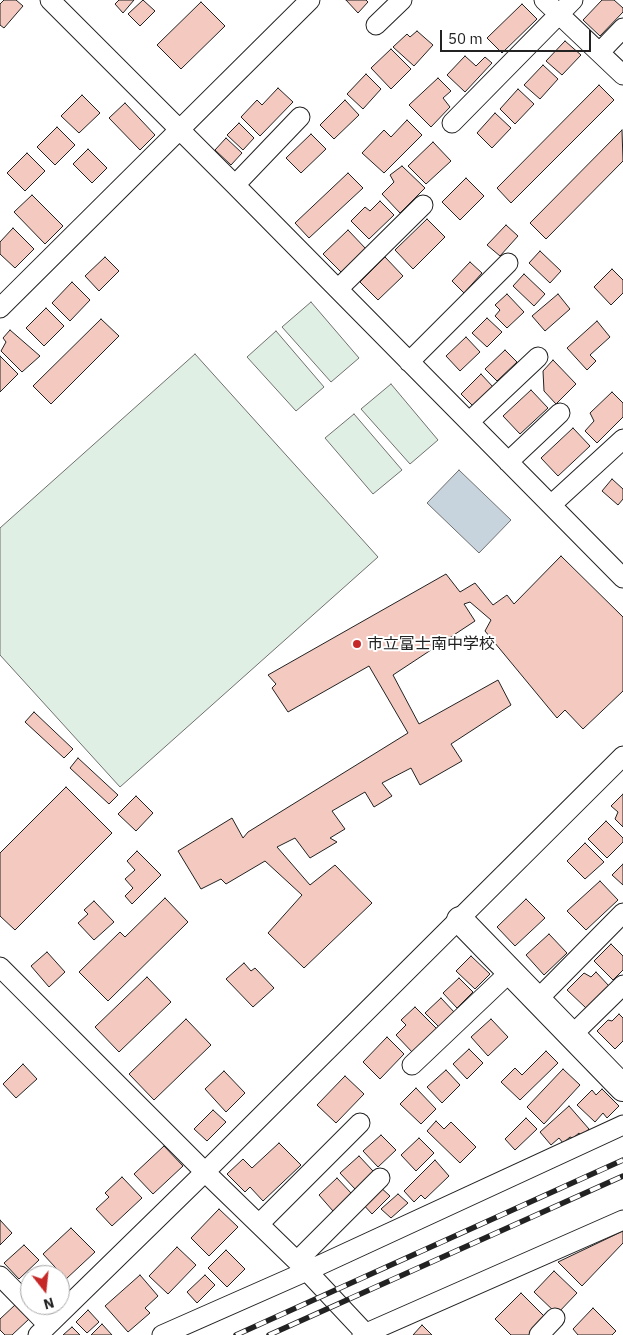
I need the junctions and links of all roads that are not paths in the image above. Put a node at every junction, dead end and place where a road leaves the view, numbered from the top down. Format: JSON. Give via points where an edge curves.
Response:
{"nodes":[{"id":1,"x":50,"y":0,"type":"edge"},
{"id":2,"x":310,"y":0,"type":"edge"},
{"id":3,"x":402,"y":0,"type":"edge"},
{"id":4,"x":544,"y":0,"type":"edge"},
{"id":5,"x":573,"y":0,"type":"edge"},
{"id":6,"x":558,"y":14,"type":"junction"},
{"id":7,"x":376,"y":25,"type":"dead end"},
{"id":8,"x":623,"y":28,"type":"edge"},
{"id":9,"x":600,"y":52,"type":"junction"},
{"id":10,"x":623,"y":75,"type":"edge"},
{"id":11,"x":300,"y":117,"type":"dead end"},
{"id":12,"x":452,"y":123,"type":"dead end"},
{"id":13,"x":179,"y":131,"type":"junction"},
{"id":14,"x":235,"y":185,"type":"junction"},
{"id":15,"x":423,"y":205,"type":"dead end"},
{"id":16,"x":508,"y":263,"type":"dead end"},
{"id":17,"x":338,"y":289,"type":"junction"},
{"id":18,"x":0,"y":308,"type":"edge"},
{"id":19,"x":538,"y":357,"type":"dead end"},
{"id":20,"x":409,"y":362,"type":"junction"},
{"id":21,"x":560,"y":414,"type":"dead end"},
{"id":22,"x":468,"y":422,"type":"junction"},
{"id":23,"x":623,"y":439,"type":"edge"},
{"id":24,"x":508,"y":462,"type":"junction"},
{"id":25,"x":551,"y":505,"type":"junction"},
{"id":26,"x":623,"y":578,"type":"edge"},
{"id":27,"x":623,"y":756,"type":"edge"},
{"id":28,"x":623,"y":913,"type":"edge"},
{"id":29,"x":460,"y":920,"type":"junction"},
{"id":30,"x":0,"y":967,"type":"edge"},
{"id":31,"x":510,"y":972,"type":"junction"},
{"id":32,"x":623,"y":985,"type":"edge"},
{"id":33,"x":538,"y":999,"type":"junction"},
{"id":34,"x":572,"y":1036,"type":"junction"},
{"id":35,"x":412,"y":1065,"type":"dead end"},
{"id":36,"x":623,"y":1088,"type":"edge"},
{"id":37,"x":360,"y":1122,"type":"dead end"},
{"id":38,"x":623,"y":1125,"type":"edge"},
{"id":39,"x":205,"y":1172,"type":"junction"},
{"id":40,"x":380,"y":1178,"type":"dead end"},
{"id":41,"x":623,"y":1220,"type":"edge"},
{"id":42,"x":259,"y":1224,"type":"junction"},
{"id":43,"x":302,"y":1266,"type":"junction"},
{"id":44,"x":0,"y":1276,"type":"edge"},
{"id":45,"x":555,"y":1318,"type":"dead end"},
{"id":46,"x":43,"y":1330,"type":"edge"},
{"id":47,"x":365,"y":1334,"type":"edge"},
{"id":48,"x":162,"y":1335,"type":"edge"},
{"id":49,"x":539,"y":1335,"type":"edge"}],
"edges":[{"from":1,"to":13,"type":"street"},
{"from":2,"to":13,"type":"street"},
{"from":3,"to":7,"type":"street"},
{"from":4,"to":6,"type":"street"},
{"from":5,"to":6,"type":"street"},
{"from":6,"to":9,"type":"street"},
{"from":6,"to":12,"type":"street"},
{"from":8,"to":9,"type":"street"},
{"from":9,"to":10,"type":"street"},
{"from":11,"to":14,"type":"street"},
{"from":13,"to":14,"type":"street"},
{"from":13,"to":18,"type":"street"},
{"from":14,"to":17,"type":"street"},
{"from":15,"to":17,"type":"street"},
{"from":16,"to":20,"type":"street"},
{"from":17,"to":20,"type":"street"},
{"from":19,"to":22,"type":"street"},
{"from":20,"to":22,"type":"street"},
{"from":21,"to":24,"type":"street"},
{"from":22,"to":24,"type":"street"},
{"from":23,"to":25,"type":"street"},
{"from":24,"to":25,"type":"street"},
{"from":25,"to":26,"type":"street"},
{"from":27,"to":29,"type":"street"},
{"from":28,"to":33,"type":"street"},
{"from":29,"to":31,"type":"street"},
{"from":29,"to":39,"type":"street"},
{"from":30,"to":39,"type":"street"},
{"from":31,"to":33,"type":"street"},
{"from":31,"to":35,"type":"street"},
{"from":32,"to":34,"type":"street"},
{"from":33,"to":34,"type":"street"},
{"from":34,"to":36,"type":"street"},
{"from":37,"to":42,"type":"street"},
{"from":38,"to":43,"type":"street"},
{"from":39,"to":42,"type":"street"},
{"from":39,"to":46,"type":"street"},
{"from":40,"to":43,"type":"street"},
{"from":41,"to":47,"type":"street"},
{"from":42,"to":43,"type":"street"},
{"from":43,"to":47,"type":"street"},
{"from":43,"to":48,"type":"street"},
{"from":44,"to":46,"type":"street"},
{"from":45,"to":49,"type":"street"}]}
